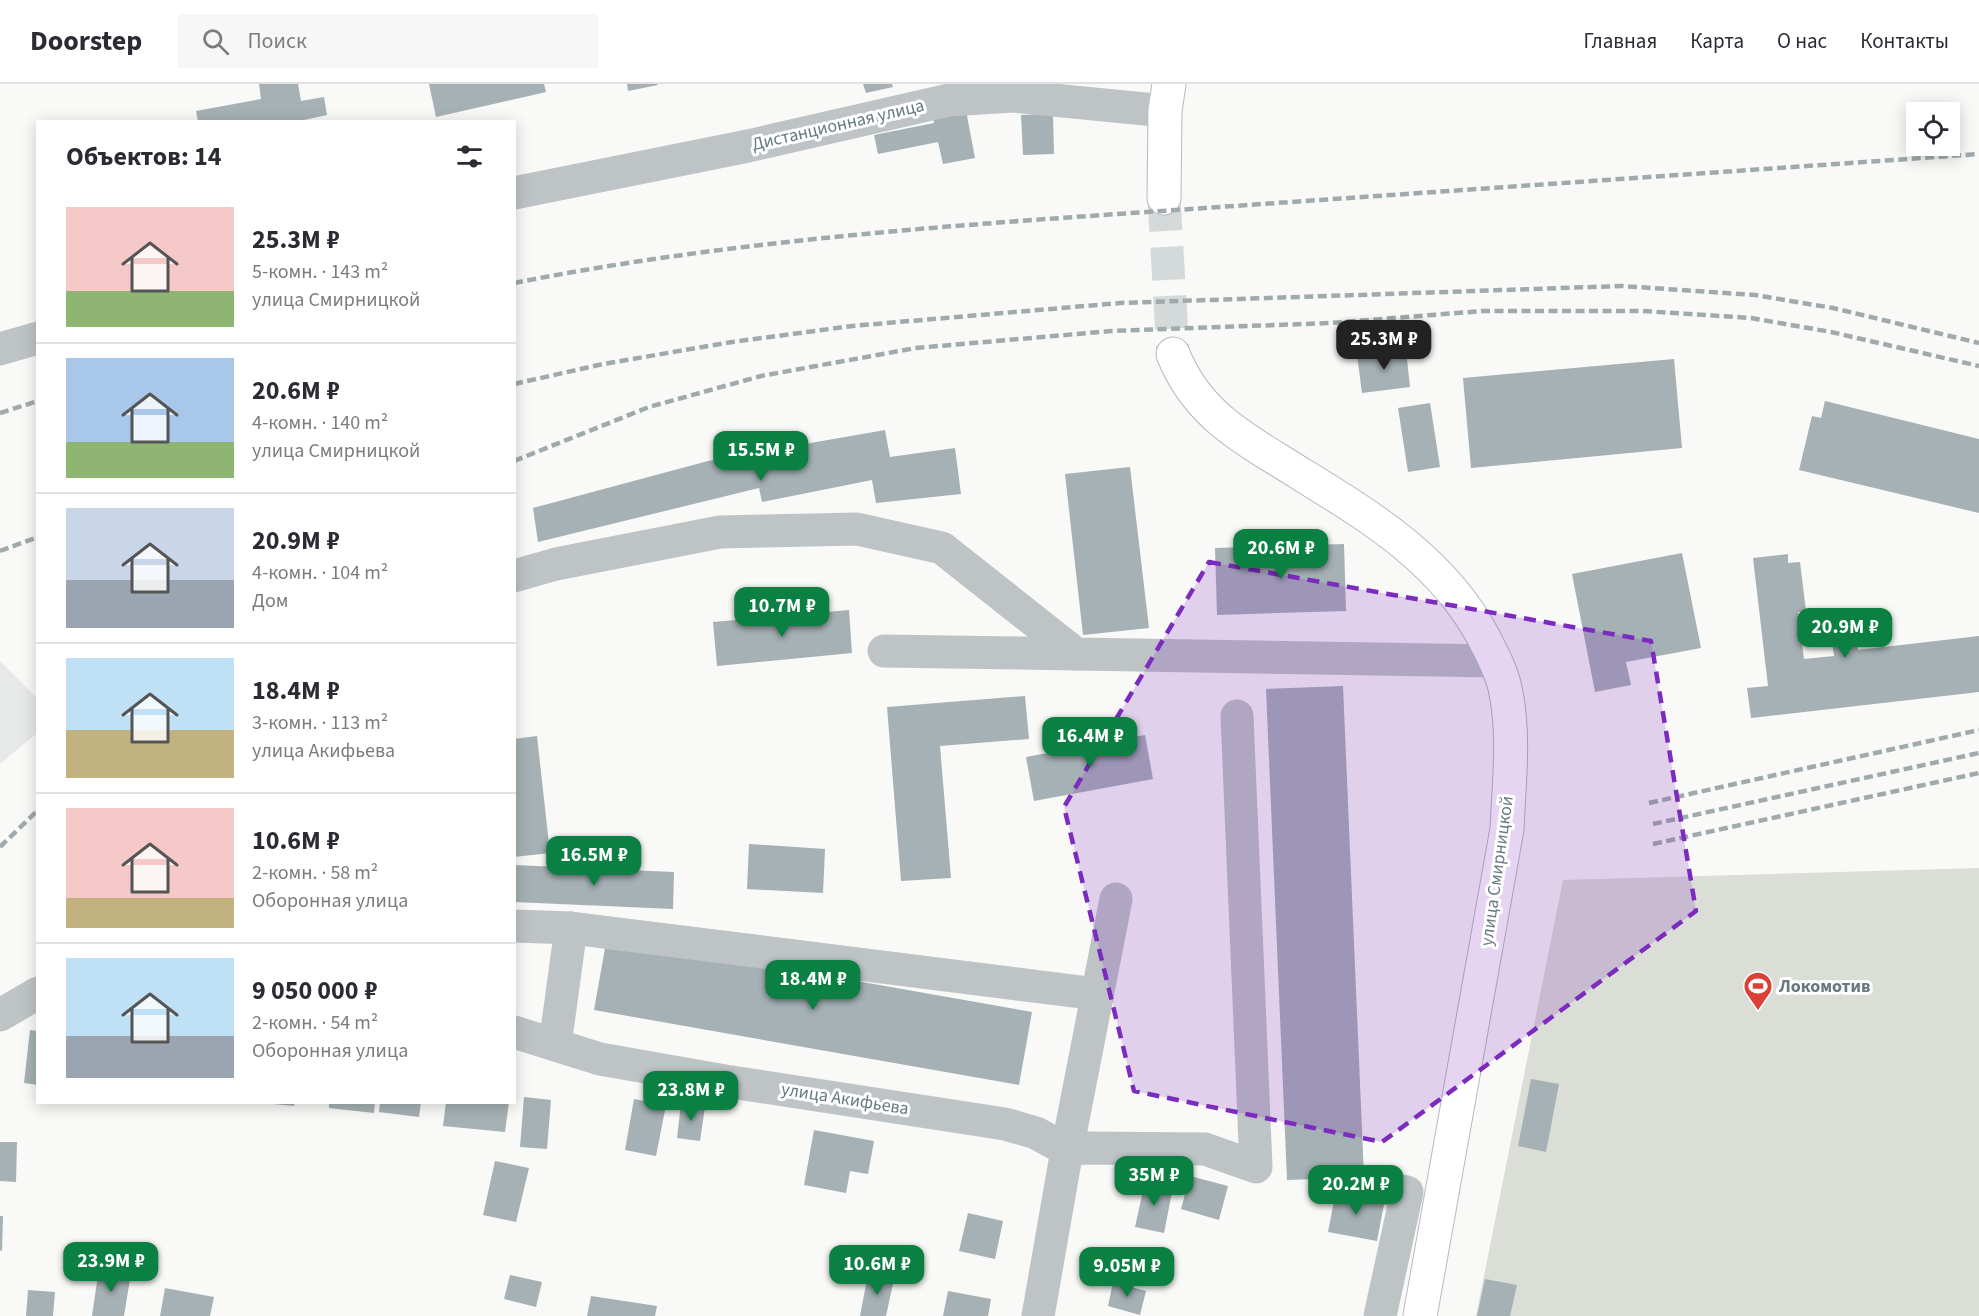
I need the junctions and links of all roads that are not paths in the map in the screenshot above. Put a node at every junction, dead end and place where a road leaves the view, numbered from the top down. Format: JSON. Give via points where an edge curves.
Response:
{"nodes":[{"id":1,"x":948,"y":92,"type":"edge"},
{"id":2,"x":1167,"y":97,"type":"edge"},
{"id":3,"x":516,"y":193,"type":"edge"},
{"id":4,"x":1164,"y":198,"type":"tunnel mouth"},
{"id":5,"x":36,"y":339,"type":"edge"},
{"id":6,"x":0,"y":349,"type":"edge"},
{"id":7,"x":1173,"y":354,"type":"tunnel mouth"},
{"id":8,"x":516,"y":575,"type":"edge"},
{"id":9,"x":884,"y":651,"type":"dead end"},
{"id":10,"x":1076,"y":654,"type":"junction"},
{"id":11,"x":1496,"y":661,"type":"junction"},
{"id":12,"x":1237,"y":716,"type":"dead end"},
{"id":13,"x":1116,"y":899,"type":"dead end"},
{"id":14,"x":516,"y":926,"type":"edge"},
{"id":15,"x":571,"y":928,"type":"junction"},
{"id":16,"x":36,"y":994,"type":"edge"},
{"id":17,"x":1097,"y":994,"type":"junction"},
{"id":18,"x":0,"y":1015,"type":"edge"},
{"id":19,"x":516,"y":1033,"type":"edge"},
{"id":20,"x":555,"y":1045,"type":"junction"},
{"id":21,"x":1067,"y":1150,"type":"junction"},
{"id":22,"x":1390,"y":1189,"type":"dead end"},
{"id":23,"x":1038,"y":1316,"type":"edge"},
{"id":24,"x":1380,"y":1316,"type":"edge"},
{"id":25,"x":1420,"y":1316,"type":"edge"}],
"edges":[{"from":1,"to":2,"type":"street","name":"Дистанционная улица"},
{"from":1,"to":3,"type":"street","name":"Дистанционная улица","via":[[748,146]]},
{"from":2,"to":4,"type":"main road"},
{"from":5,"to":6,"type":"street"},
{"from":7,"to":11,"type":"main road","name":"улица Смирницкой","via":[[1191,390],[1213,414],[1392,533],[1423,558],[1454,591]]},
{"from":8,"to":10,"type":"street","via":[[720,532],[857,529],[942,548]]},
{"from":9,"to":10,"type":"street"},
{"from":10,"to":11,"type":"street"},
{"from":11,"to":25,"type":"main road","name":"улица Смирницкой","via":[[1508,711],[1506,829]]},
{"from":12,"to":21,"type":"street","via":[[1256,1167],[1204,1149]]},
{"from":13,"to":17,"type":"street"},
{"from":14,"to":15,"type":"street"},
{"from":15,"to":17,"type":"street"},
{"from":15,"to":20,"type":"street"},
{"from":16,"to":18,"type":"street"},
{"from":17,"to":21,"type":"street"},
{"from":19,"to":20,"type":"street","name":"улица Акифьева"},
{"from":20,"to":21,"type":"street","name":"улица Акифьева","via":[[611,1061],[1005,1124],[1036,1133]]},
{"from":21,"to":23,"type":"street"},
{"from":22,"to":24,"type":"street","via":[[1407,1192]]}]}
